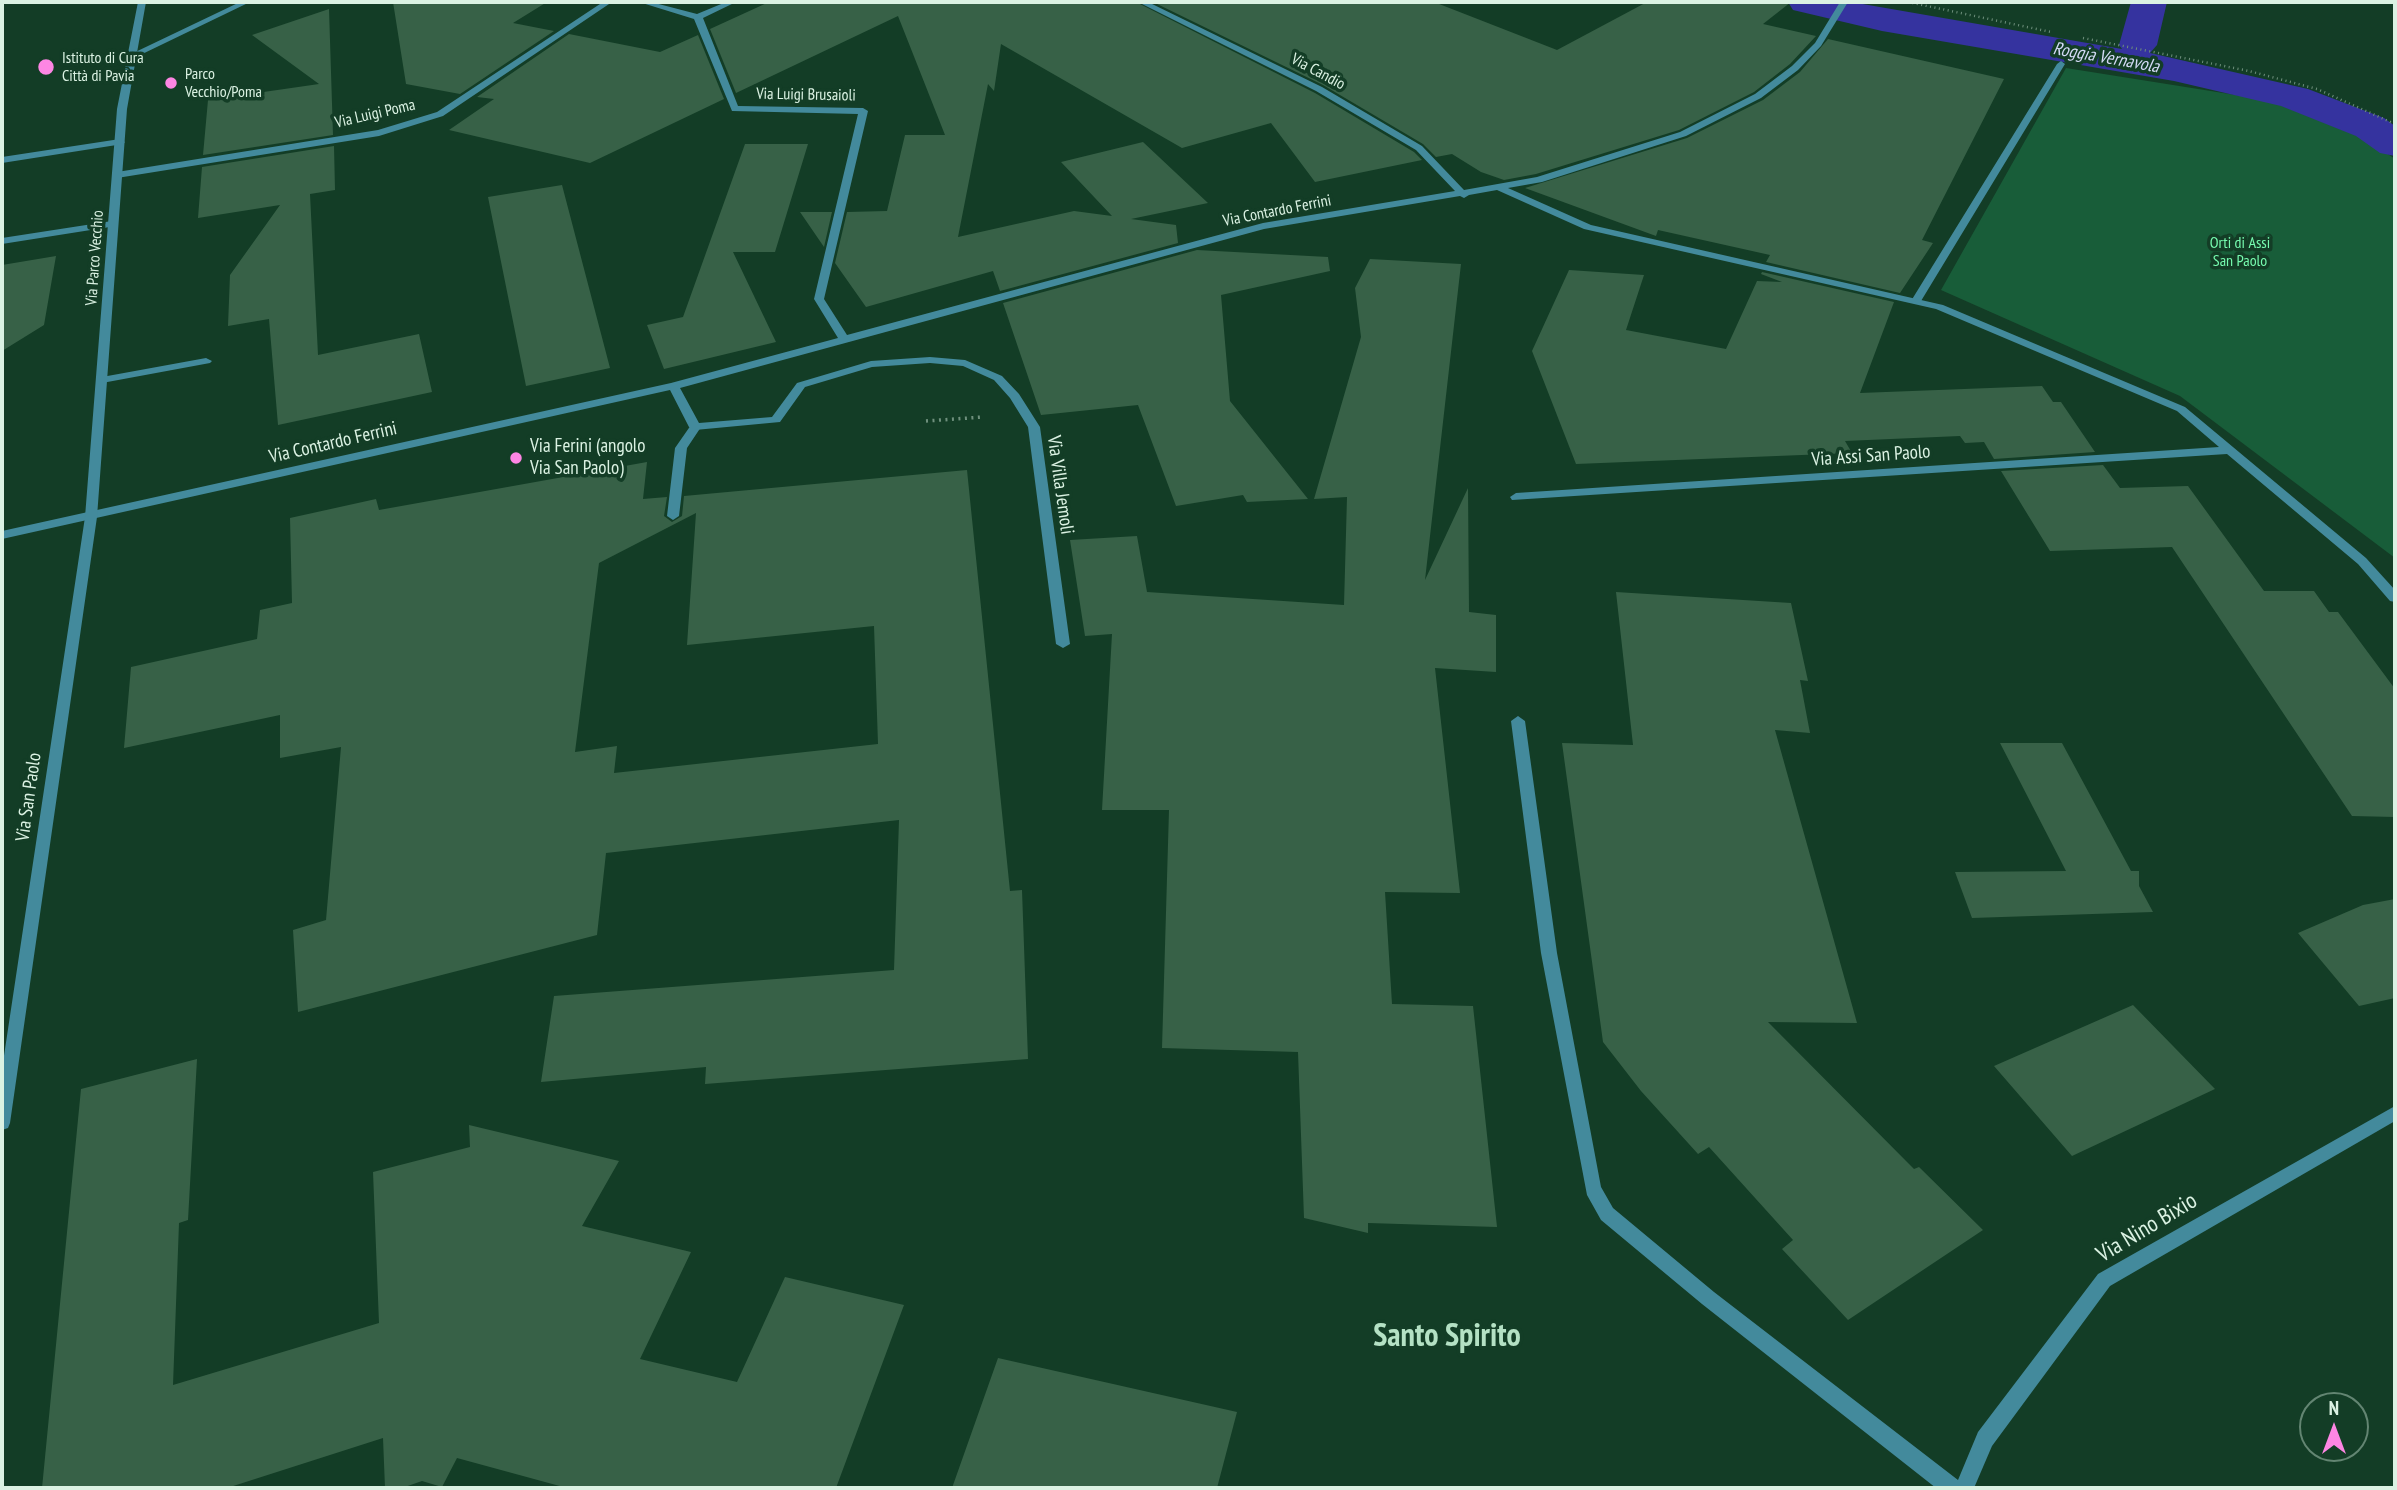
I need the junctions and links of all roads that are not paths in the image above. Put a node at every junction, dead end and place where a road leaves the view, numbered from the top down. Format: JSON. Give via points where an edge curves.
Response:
{"nodes":[{"id":1,"x":142,"y":2,"type":"edge"},
{"id":2,"x":246,"y":2,"type":"edge"},
{"id":3,"x":608,"y":2,"type":"edge"},
{"id":4,"x":643,"y":2,"type":"edge"},
{"id":5,"x":732,"y":2,"type":"edge"},
{"id":6,"x":1142,"y":2,"type":"edge"},
{"id":7,"x":1844,"y":2,"type":"edge"},
{"id":8,"x":698,"y":17,"type":"junction"},
{"id":9,"x":131,"y":56,"type":"junction"},
{"id":10,"x":2061,"y":64,"type":"dead end"},
{"id":11,"x":120,"y":142,"type":"junction"},
{"id":12,"x":2,"y":160,"type":"edge"},
{"id":13,"x":117,"y":175,"type":"junction"},
{"id":14,"x":1500,"y":188,"type":"junction"},
{"id":15,"x":1464,"y":195,"type":"junction"},
{"id":16,"x":112,"y":224,"type":"junction"},
{"id":17,"x":2,"y":241,"type":"edge"},
{"id":18,"x":1916,"y":301,"type":"junction"},
{"id":19,"x":844,"y":339,"type":"junction"},
{"id":20,"x":206,"y":361,"type":"dead end"},
{"id":21,"x":102,"y":380,"type":"junction"},
{"id":22,"x":673,"y":386,"type":"junction"},
{"id":23,"x":695,"y":427,"type":"junction"},
{"id":24,"x":2230,"y":450,"type":"junction"},
{"id":25,"x":1516,"y":497,"type":"dead end"},
{"id":26,"x":673,"y":516,"type":"dead end"},
{"id":27,"x":91,"y":517,"type":"junction"},
{"id":28,"x":2,"y":535,"type":"edge"},
{"id":29,"x":2395,"y":598,"type":"edge"},
{"id":30,"x":1063,"y":644,"type":"dead end"},
{"id":31,"x":1518,"y":720,"type":"dead end"},
{"id":32,"x":6,"y":1063,"type":"edge"},
{"id":33,"x":2395,"y":1113,"type":"edge"},
{"id":34,"x":2,"y":1123,"type":"edge"},
{"id":35,"x":1952,"y":1488,"type":"edge"},
{"id":36,"x":1964,"y":1488,"type":"edge"}],
"edges":[{"from":1,"to":9,"type":"street","name":"Via Parco Vecchio"},
{"from":2,"to":9,"type":"street"},
{"from":3,"to":13,"type":"street","name":"Via Luigi Poma","via":[[440,114],[379,133]]},
{"from":4,"to":8,"type":"street"},
{"from":5,"to":8,"type":"street"},
{"from":6,"to":15,"type":"street","name":"Via Candio","via":[[1319,89],[1408,141]]},
{"from":7,"to":14,"type":"street","name":"Via Contardo Ferrini","via":[[1818,44],[1758,96],[1683,134]]},
{"from":8,"to":19,"type":"street","name":"Via Luigi Brusaioli","via":[[735,109],[863,111],[819,299]]},
{"from":9,"to":11,"type":"street","name":"Via Parco Vecchio"},
{"from":10,"to":18,"type":"street"},
{"from":11,"to":12,"type":"street"},
{"from":11,"to":13,"type":"street","name":"Via Parco Vecchio"},
{"from":13,"to":16,"type":"street","name":"Via Parco Vecchio"},
{"from":14,"to":15,"type":"street","name":"Via Contardo Ferrini"},
{"from":14,"to":18,"type":"street","via":[[1588,227]]},
{"from":15,"to":19,"type":"street","name":"Via Contardo Ferrini","via":[[1263,226]]},
{"from":16,"to":17,"type":"street"},
{"from":16,"to":21,"type":"street","name":"Via Parco Vecchio"},
{"from":18,"to":24,"type":"street","via":[[2181,409]]},
{"from":19,"to":22,"type":"street","name":"Via Contardo Ferrini"},
{"from":20,"to":21,"type":"street"},
{"from":21,"to":27,"type":"street","name":"Via Parco Vecchio"},
{"from":22,"to":23,"type":"street"},
{"from":22,"to":27,"type":"street","name":"Via Contardo Ferrini"},
{"from":23,"to":26,"type":"street","via":[[681,448]]},
{"from":23,"to":30,"type":"street","name":"Via Villa Jemoli","via":[[776,419],[801,385],[871,364],[965,363],[998,378],[1034,427]]},
{"from":24,"to":25,"type":"street","name":"Via Assi San Paolo"},
{"from":24,"to":29,"type":"street","via":[[2362,561]]},
{"from":27,"to":28,"type":"street","name":"Via Contardo Ferrini"},
{"from":27,"to":32,"type":"street","name":"Via San Paolo"},
{"from":31,"to":35,"type":"street","via":[[1549,953],[1592,1189],[1607,1214]]},
{"from":32,"to":34,"type":"street","name":"Via San Paolo"},
{"from":33,"to":36,"type":"street","name":"Via Nino Bixio","via":[[2104,1280],[1985,1439]]}]}
